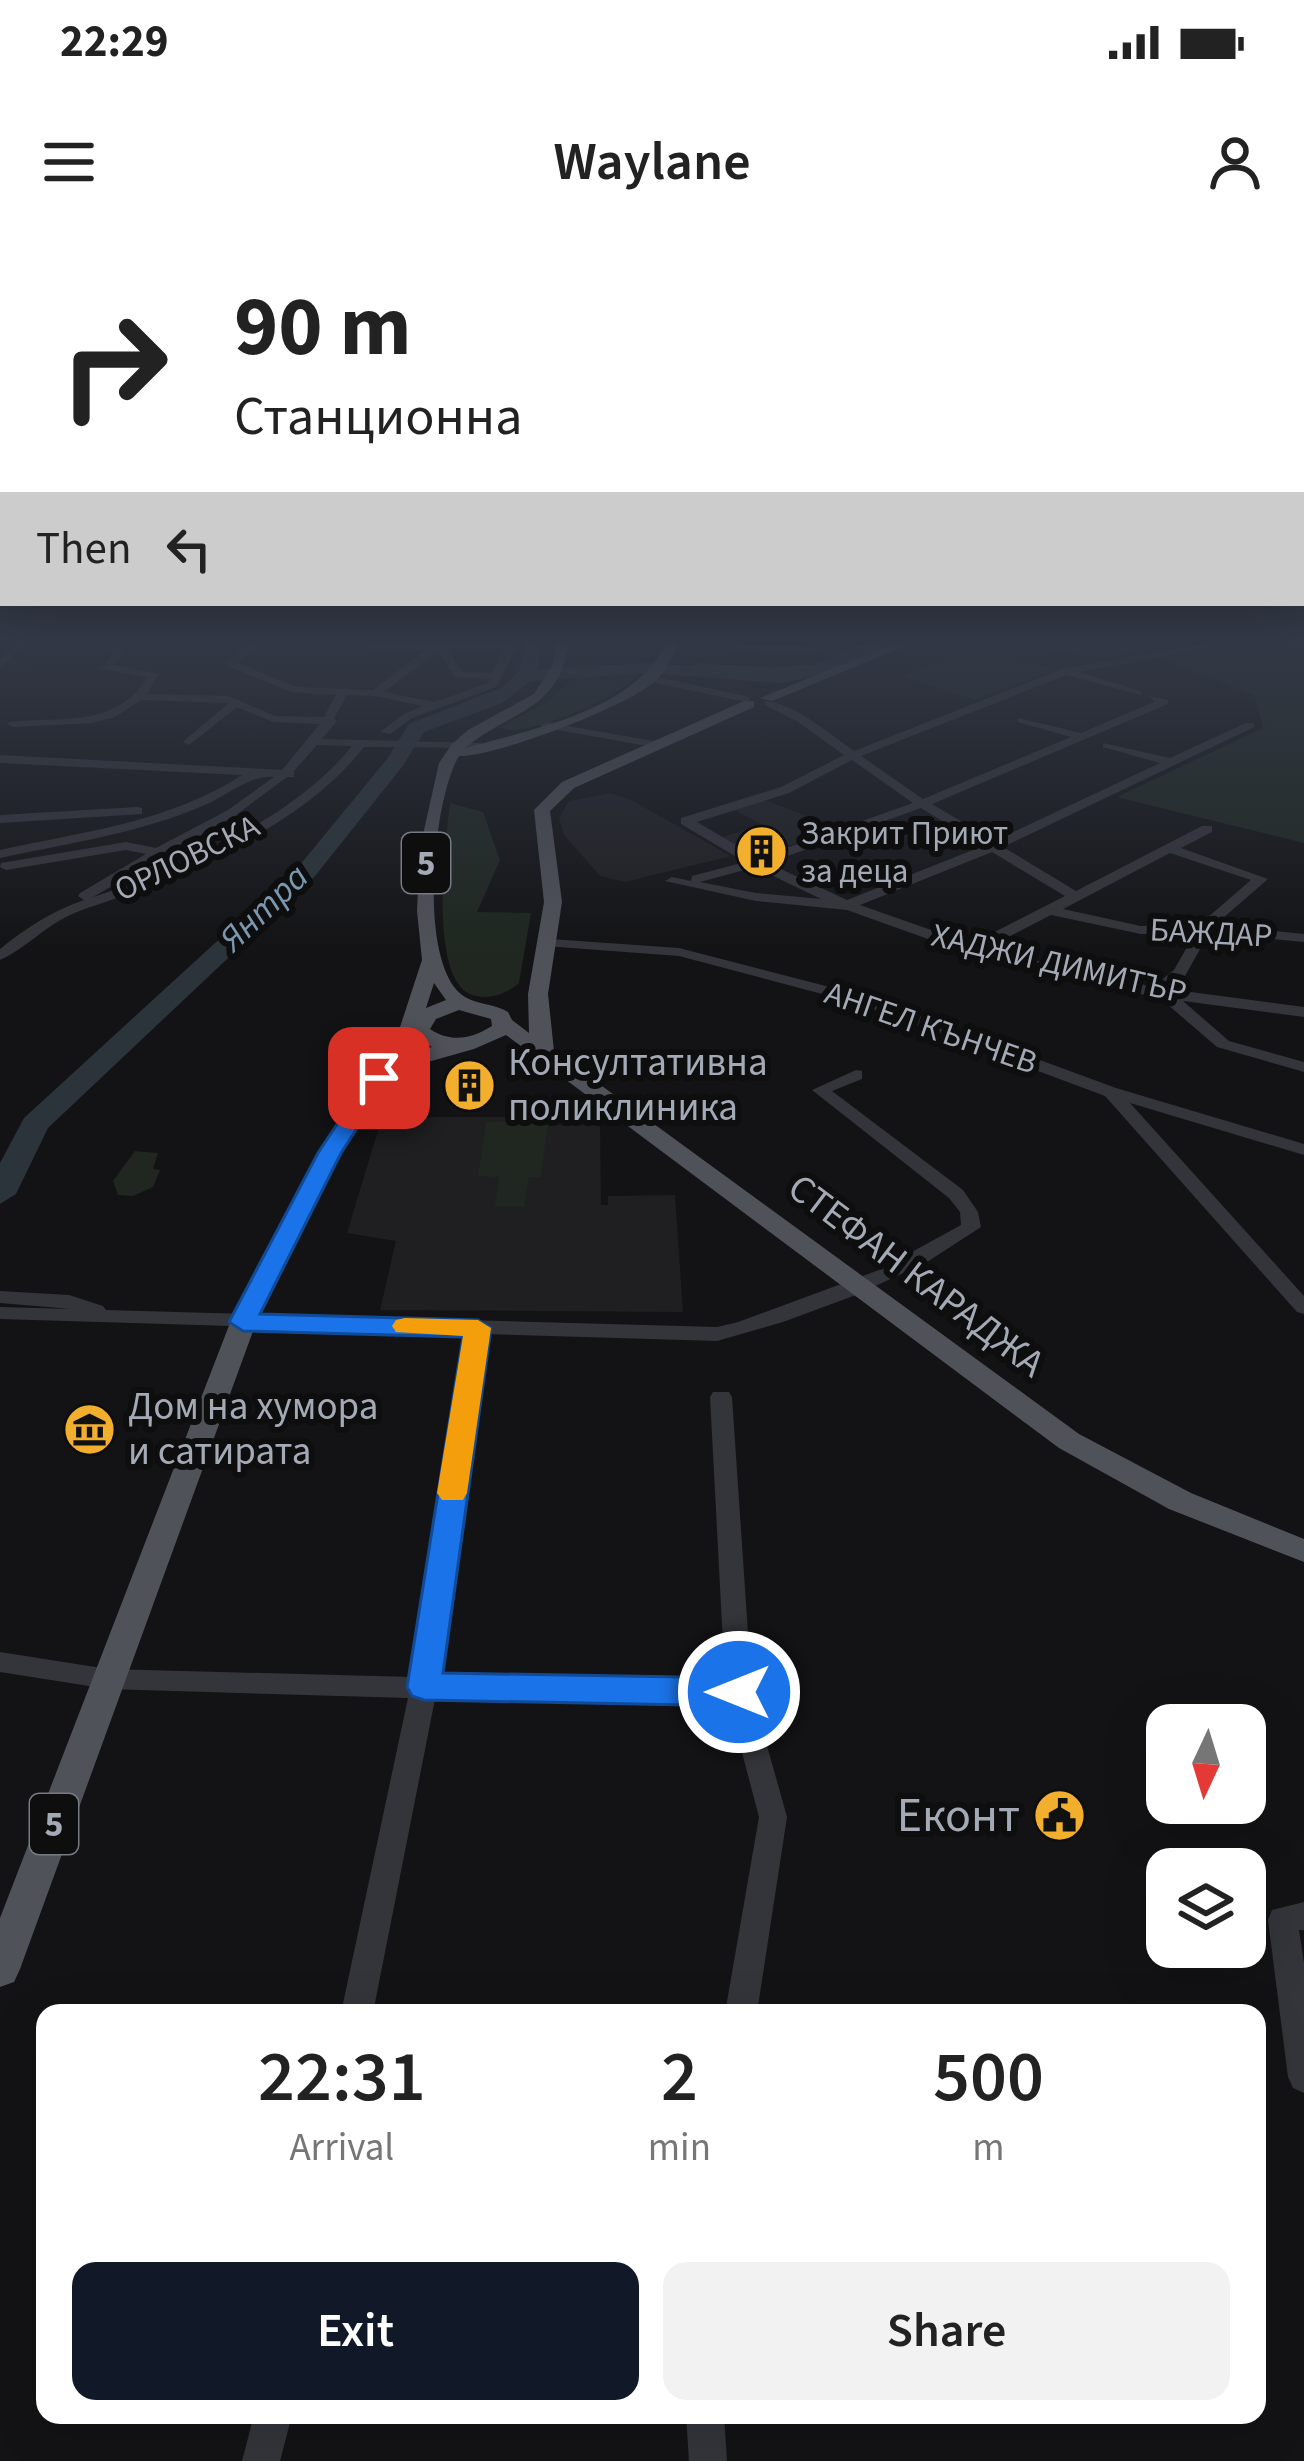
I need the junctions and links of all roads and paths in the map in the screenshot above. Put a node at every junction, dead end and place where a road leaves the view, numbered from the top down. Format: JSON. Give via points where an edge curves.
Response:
{"nodes":[{"id":1,"x":315,"y":746,"type":"edge"},
{"id":2,"x":359,"y":746,"type":"edge"},
{"id":3,"x":434,"y":746,"type":"edge"},
{"id":4,"x":480,"y":746,"type":"edge"},
{"id":5,"x":657,"y":746,"type":"edge"},
{"id":6,"x":839,"y":746,"type":"edge"},
{"id":7,"x":878,"y":746,"type":"edge"},
{"id":8,"x":1057,"y":746,"type":"edge"},
{"id":9,"x":1107,"y":746,"type":"dead end"},
{"id":10,"x":1204,"y":746,"type":"edge"},
{"id":11,"x":854,"y":755,"type":"junction"},
{"id":12,"x":451,"y":757,"type":"junction"},
{"id":13,"x":0,"y":759,"type":"edge"},
{"id":14,"x":1170,"y":762,"type":"junction"},
{"id":15,"x":253,"y":773,"type":"junction"},
{"id":16,"x":290,"y":774,"type":"junction"},
{"id":17,"x":920,"y":802,"type":"junction"},
{"id":18,"x":871,"y":803,"type":"dead end"},
{"id":19,"x":181,"y":809,"type":"junction"},
{"id":20,"x":896,"y":811,"type":"junction"},
{"id":21,"x":3,"y":816,"type":"edge"},
{"id":22,"x":1207,"y":830,"type":"dead end"},
{"id":23,"x":995,"y":846,"type":"junction"},
{"id":24,"x":1168,"y":848,"type":"junction"},
{"id":25,"x":155,"y":852,"type":"junction"},
{"id":26,"x":0,"y":854,"type":"edge"},
{"id":27,"x":754,"y":865,"type":"junction"},
{"id":28,"x":0,"y":867,"type":"edge"},
{"id":29,"x":697,"y":879,"type":"dead end"},
{"id":30,"x":672,"y":881,"type":"dead end"},
{"id":31,"x":97,"y":888,"type":"junction"},
{"id":32,"x":120,"y":892,"type":"junction"},
{"id":33,"x":1073,"y":895,"type":"junction"},
{"id":34,"x":845,"y":906,"type":"junction"},
{"id":35,"x":1048,"y":910,"type":"junction"},
{"id":36,"x":60,"y":914,"type":"junction"},
{"id":37,"x":1206,"y":928,"type":"junction"},
{"id":38,"x":1304,"y":938,"type":"edge"},
{"id":39,"x":550,"y":943,"type":"junction"},
{"id":40,"x":972,"y":950,"type":"junction"},
{"id":41,"x":0,"y":956,"type":"edge"},
{"id":42,"x":434,"y":967,"type":"junction"},
{"id":43,"x":536,"y":988,"type":"junction"},
{"id":44,"x":1159,"y":989,"type":"junction"},
{"id":45,"x":469,"y":1005,"type":"junction"},
{"id":46,"x":1304,"y":1012,"type":"edge"},
{"id":47,"x":423,"y":1020,"type":"junction"},
{"id":48,"x":503,"y":1020,"type":"junction"},
{"id":49,"x":475,"y":1042,"type":"junction"},
{"id":50,"x":545,"y":1057,"type":"junction"},
{"id":51,"x":1304,"y":1067,"type":"edge"},
{"id":52,"x":386,"y":1070,"type":"junction"},
{"id":53,"x":856,"y":1076,"type":"dead end"},
{"id":54,"x":1110,"y":1092,"type":"junction"},
{"id":55,"x":1304,"y":1150,"type":"edge"},
{"id":56,"x":859,"y":1283,"type":"junction"},
{"id":57,"x":0,"y":1297,"type":"edge"},
{"id":58,"x":18,"y":1308,"type":"edge"},
{"id":59,"x":1304,"y":1308,"type":"edge"},
{"id":60,"x":243,"y":1322,"type":"junction"},
{"id":61,"x":478,"y":1328,"type":"junction"},
{"id":62,"x":721,"y":1397,"type":"dead end"},
{"id":63,"x":1304,"y":1554,"type":"edge"},
{"id":64,"x":0,"y":1662,"type":"edge"},
{"id":65,"x":108,"y":1679,"type":"junction"},
{"id":66,"x":424,"y":1687,"type":"junction"},
{"id":67,"x":739,"y":1692,"type":"junction"},
{"id":68,"x":1304,"y":1916,"type":"edge"},
{"id":69,"x":0,"y":1969,"type":"edge"},
{"id":70,"x":359,"y":2004,"type":"edge"},
{"id":71,"x":742,"y":2004,"type":"edge"},
{"id":72,"x":1304,"y":2077,"type":"edge"},
{"id":73,"x":272,"y":2424,"type":"edge"},
{"id":74,"x":706,"y":2424,"type":"edge"},
{"id":75,"x":262,"y":2461,"type":"edge"},
{"id":76,"x":709,"y":2461,"type":"edge"}],
"edges":[{"from":1,"to":16,"type":"street"},
{"from":2,"to":32,"type":"street","name":"ОРЛОВСКА","via":[[310,794]]},
{"from":3,"to":12,"type":"street"},
{"from":4,"to":12,"type":"main road"},
{"from":5,"to":39,"type":"main road","via":[[568,785],[542,810]]},
{"from":6,"to":11,"type":"street"},
{"from":7,"to":11,"type":"street"},
{"from":8,"to":17,"type":"street"},
{"from":9,"to":14,"type":"street"},
{"from":10,"to":14,"type":"street"},
{"from":11,"to":17,"type":"street"},
{"from":11,"to":27,"type":"street","name":"ХАДЖИ ДИМИТЪР","via":[[794,786],[686,821]]},
{"from":12,"to":42,"type":"main road","number":"5","via":[[423,880]]},
{"from":13,"to":15,"type":"street"},
{"from":14,"to":23,"type":"street"},
{"from":15,"to":16,"type":"street"},
{"from":15,"to":19,"type":"street"},
{"from":16,"to":25,"type":"street"},
{"from":17,"to":20,"type":"street"},
{"from":17,"to":23,"type":"street"},
{"from":18,"to":20,"type":"street"},
{"from":19,"to":21,"type":"street"},
{"from":19,"to":26,"type":"street"},
{"from":20,"to":27,"type":"street"},
{"from":22,"to":24,"type":"street"},
{"from":23,"to":33,"type":"street"},
{"from":23,"to":34,"type":"street"},
{"from":24,"to":33,"type":"street"},
{"from":24,"to":37,"type":"street","via":[[1261,879]]},
{"from":25,"to":28,"type":"street","via":[[126,845]]},
{"from":25,"to":31,"type":"street"},
{"from":27,"to":29,"type":"street"},
{"from":27,"to":34,"type":"street","name":"ХАДЖИ ДИМИТЪР"},
{"from":30,"to":34,"type":"street"},
{"from":31,"to":32,"type":"street"},
{"from":31,"to":36,"type":"street"},
{"from":32,"to":36,"type":"street","name":"ОРЛОВСКА"},
{"from":33,"to":35,"type":"street"},
{"from":34,"to":40,"type":"street","name":"ХАДЖИ ДИМИТЪР"},
{"from":35,"to":37,"type":"street","name":"БАЖДАР","via":[[1141,930]]},
{"from":35,"to":40,"type":"street"},
{"from":36,"to":41,"type":"street","name":"ОРЛОВСКА"},
{"from":37,"to":38,"type":"street","name":"БАЖДАР"},
{"from":37,"to":44,"type":"street","via":[[1180,973]]},
{"from":39,"to":43,"type":"main road"},
{"from":39,"to":54,"type":"street","name":"АНГЕЛ КЪНЧЕВ","via":[[680,952],[841,994]]},
{"from":40,"to":44,"type":"street","name":"ХАДЖИ ДИМИТЪР"},
{"from":42,"to":45,"type":"main road"},
{"from":42,"to":47,"type":"main road"},
{"from":42,"to":52,"type":"main road","number":"5"},
{"from":43,"to":45,"type":"main road"},
{"from":43,"to":48,"type":"main road"},
{"from":43,"to":50,"type":"main road"},
{"from":44,"to":46,"type":"street","name":"ХАДЖИ ДИМИТЪР"},
{"from":44,"to":51,"type":"street","via":[[1222,1044]]},
{"from":45,"to":47,"type":"main road"},
{"from":45,"to":48,"type":"main road","name":"СТЕФАН КАРАДЖА"},
{"from":47,"to":49,"type":"main road","via":[[429,1039]]},
{"from":47,"to":52,"type":"main road"},
{"from":48,"to":49,"type":"main road"},
{"from":48,"to":50,"type":"main road","name":"СТЕФАН КАРАДЖА"},
{"from":49,"to":50,"type":"main road"},
{"from":49,"to":52,"type":"main road"},
{"from":50,"to":56,"type":"main road","name":"СТЕФАН КАРАДЖА"},
{"from":52,"to":60,"type":"main road","number":"5","via":[[329,1153]]},
{"from":53,"to":56,"type":"street","via":[[820,1090],[956,1194],[971,1227]]},
{"from":54,"to":55,"type":"street","name":"АНГЕЛ КЪНЧЕВ"},
{"from":54,"to":59,"type":"street"},
{"from":56,"to":61,"type":"street","via":[[717,1334]]},
{"from":56,"to":63,"type":"main road","name":"СТЕФАН КАРАДЖА","via":[[1069,1441]]},
{"from":57,"to":58,"type":"street"},
{"from":58,"to":60,"type":"street"},
{"from":60,"to":61,"type":"street"},
{"from":60,"to":65,"type":"main road","number":"5"},
{"from":61,"to":66,"type":"street"},
{"from":62,"to":67,"type":"street"},
{"from":64,"to":65,"type":"street"},
{"from":65,"to":66,"type":"street"},
{"from":65,"to":69,"type":"main road","number":"5"},
{"from":66,"to":67,"type":"street"},
{"from":66,"to":70,"type":"street"},
{"from":67,"to":71,"type":"street","via":[[773,1817]]},
{"from":68,"to":72,"type":"street","via":[[1283,1920]]},
{"from":73,"to":75,"type":"street"},
{"from":74,"to":76,"type":"street"}]}
